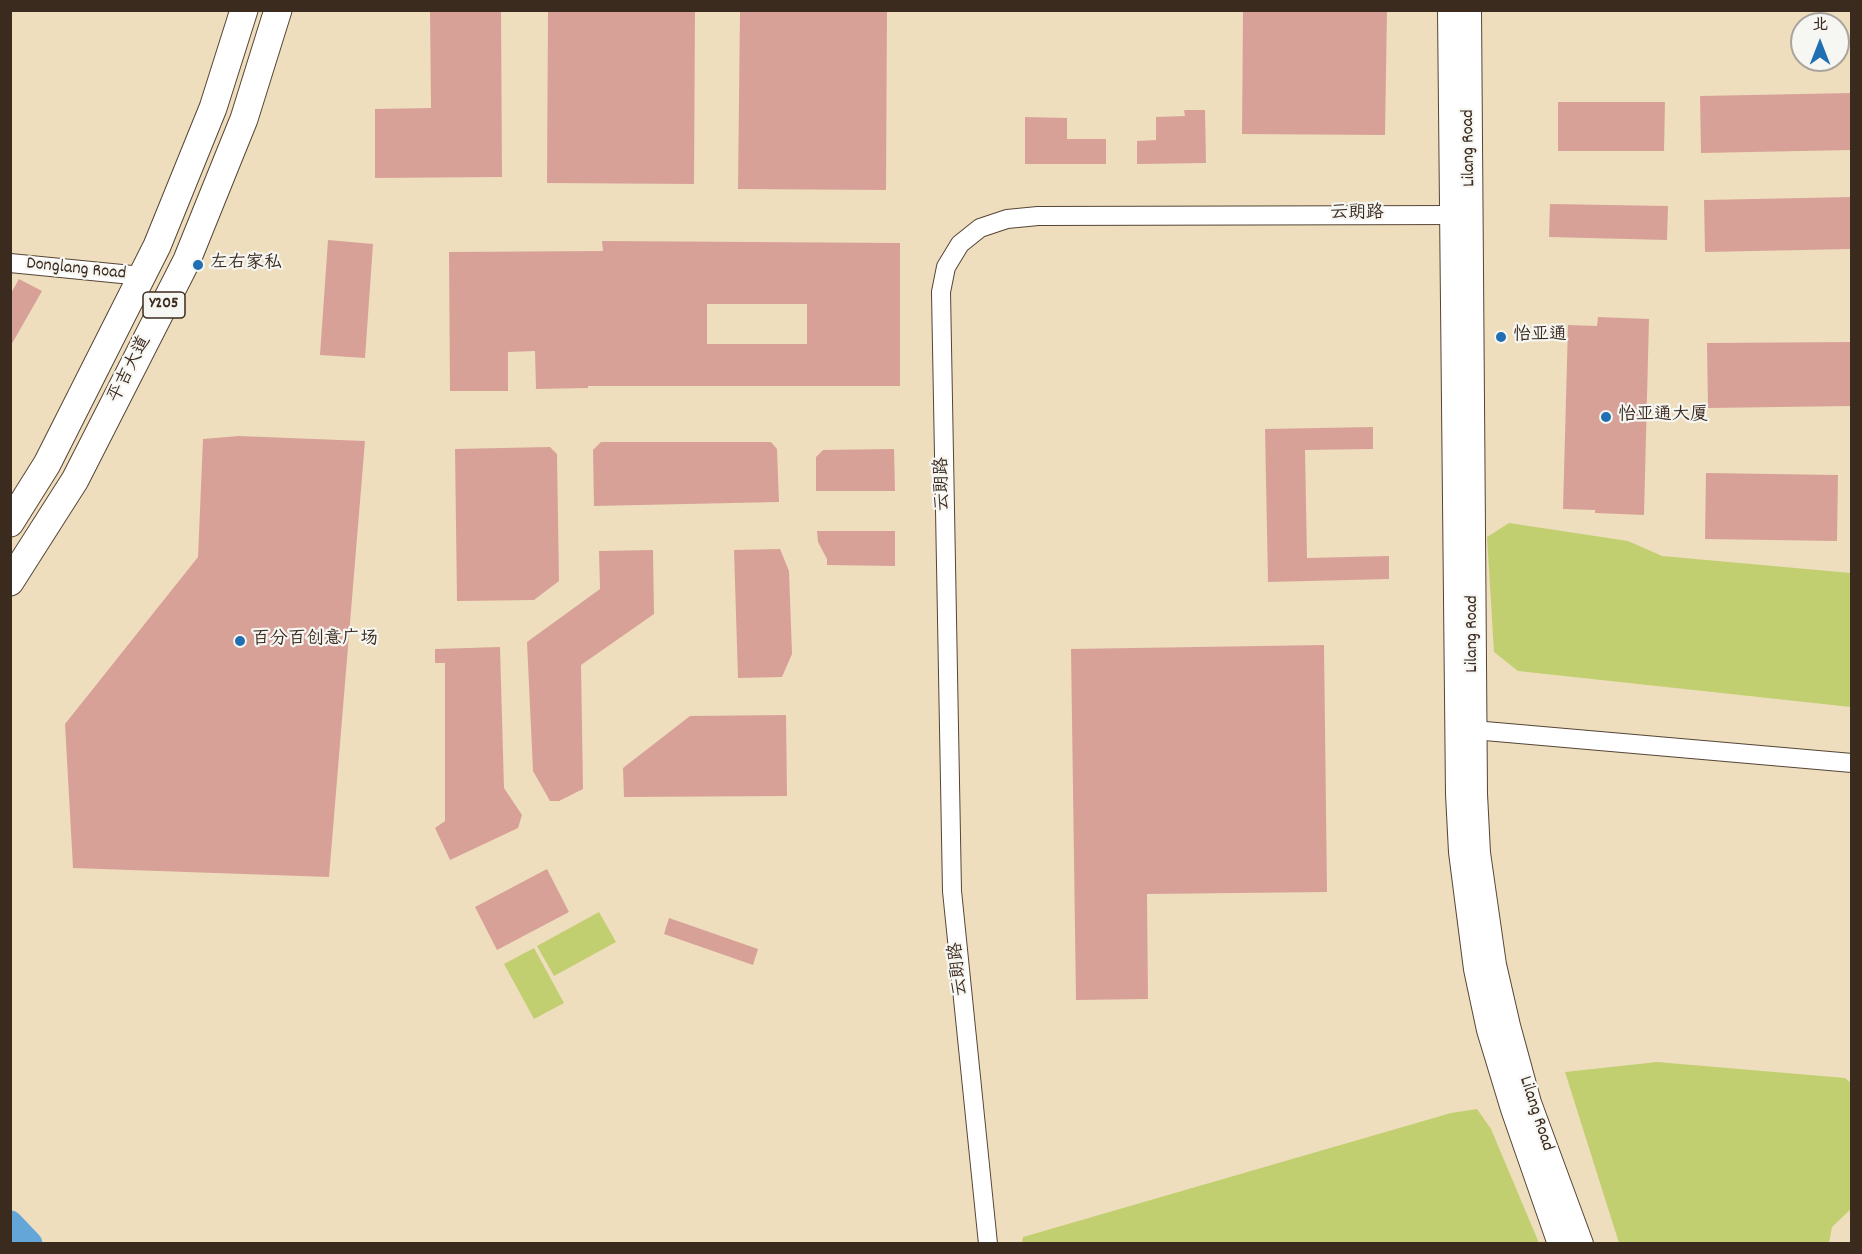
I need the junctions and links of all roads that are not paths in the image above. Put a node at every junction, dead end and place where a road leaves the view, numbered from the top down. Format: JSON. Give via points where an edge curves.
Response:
{"nodes":[{"id":1,"x":244,"y":10,"type":"edge"},
{"id":2,"x":278,"y":10,"type":"edge"},
{"id":3,"x":1450,"y":10,"type":"edge"},
{"id":4,"x":1469,"y":10,"type":"edge"},
{"id":5,"x":1461,"y":215,"type":"junction"},
{"id":6,"x":10,"y":263,"type":"edge"},
{"id":7,"x":142,"y":276,"type":"junction"},
{"id":8,"x":10,"y":523,"type":"edge"},
{"id":9,"x":10,"y":582,"type":"edge"},
{"id":10,"x":1466,"y":730,"type":"junction"},
{"id":11,"x":1851,"y":763,"type":"edge"},
{"id":12,"x":988,"y":1244,"type":"edge"},
{"id":13,"x":1560,"y":1244,"type":"edge"},
{"id":14,"x":1581,"y":1244,"type":"edge"}],
"edges":[{"from":1,"to":7,"type":"main road","name":"平吉大道","number":"Y205","via":[[213,108]]},
{"from":2,"to":9,"type":"main road","name":"平吉大道","number":"Y205","via":[[244,119],[187,260],[75,480]]},
{"from":3,"to":5,"type":"street","name":"Lilang Road"},
{"from":4,"to":5,"type":"street","name":"Lilang Road"},
{"from":5,"to":10,"type":"street","name":"Lilang Road"},
{"from":5,"to":12,"type":"street","name":"云朗路","via":[[1007,219],[980,228],[960,243],[946,267],[941,292],[952,891]]},
{"from":6,"to":7,"type":"street","name":"Donglang Road"},
{"from":7,"to":8,"type":"main road","name":"平吉大道","number":"Y205","via":[[47,464]]},
{"from":10,"to":11,"type":"street"},
{"from":10,"to":13,"type":"street","name":"Lilang Road","via":[[1461,852],[1476,969],[1510,1102]]},
{"from":10,"to":14,"type":"street","name":"Lilang Road","via":[[1494,965],[1529,1103]]}]}
